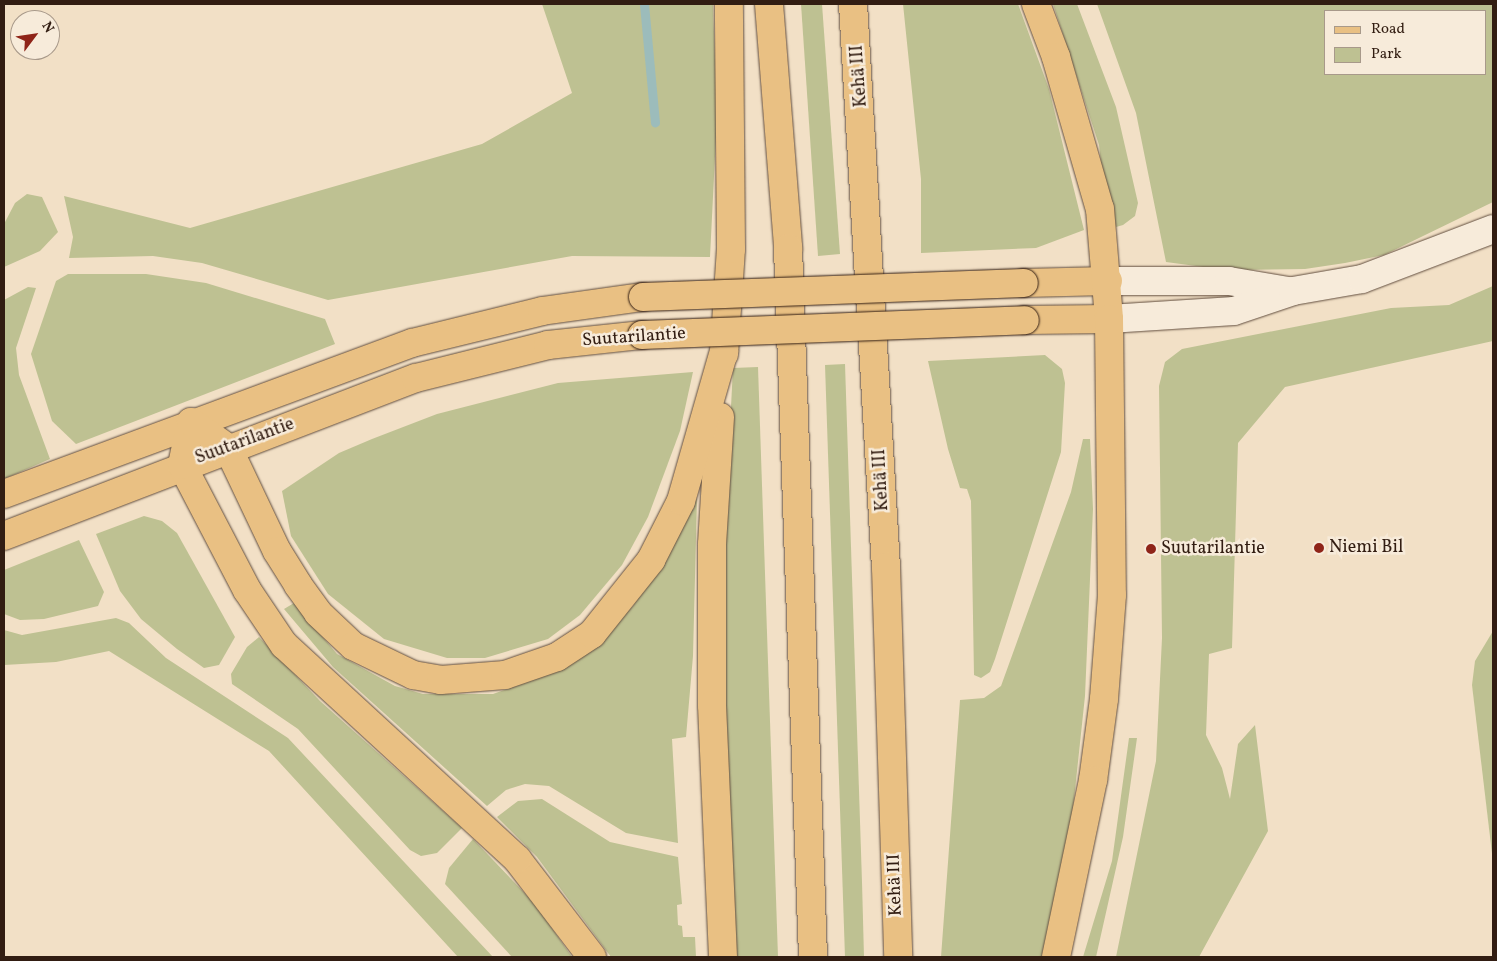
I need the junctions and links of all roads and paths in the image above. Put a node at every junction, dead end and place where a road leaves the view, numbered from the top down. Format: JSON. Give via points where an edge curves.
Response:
{"nodes":[{"id":1,"x":729,"y":4,"type":"edge"},
{"id":2,"x":768,"y":4,"type":"edge"},
{"id":3,"x":853,"y":4,"type":"edge"},
{"id":4,"x":1036,"y":4,"type":"edge"},
{"id":5,"x":1493,"y":229,"type":"edge"},
{"id":6,"x":1108,"y":281,"type":"junction"},
{"id":7,"x":1293,"y":292,"type":"junction"},
{"id":8,"x":1109,"y":319,"type":"junction"},
{"id":9,"x":724,"y":351,"type":"junction"},
{"id":10,"x":191,"y":422,"type":"junction"},
{"id":11,"x":228,"y":448,"type":"junction"},
{"id":12,"x":182,"y":465,"type":"junction"},
{"id":13,"x":4,"y":494,"type":"edge"},
{"id":14,"x":4,"y":536,"type":"edge"},
{"id":15,"x":592,"y":957,"type":"edge"},
{"id":16,"x":724,"y":957,"type":"edge"},
{"id":17,"x":813,"y":957,"type":"edge"},
{"id":18,"x":898,"y":957,"type":"edge"},
{"id":19,"x":1056,"y":957,"type":"edge"}],
"edges":[{"from":1,"to":9,"type":"main road","via":[[730,249]]},
{"from":2,"to":17,"type":"main road","via":[[788,248]]},
{"from":3,"to":18,"type":"main road","name":"Kehä III","via":[[886,567]]},
{"from":4,"to":6,"type":"main road","via":[[1095,191],[1106,246]]},
{"from":5,"to":7,"type":"street","name":"Suutarilantie","via":[[1362,279]]},
{"from":6,"to":7,"type":"street","name":"Suutarilantie","via":[[1228,281]]},
{"from":6,"to":8,"type":"main road"},
{"from":6,"to":10,"type":"main road","name":"Suutarilantie","bridge":true,"via":[[642,298],[542,311],[412,343]]},
{"from":7,"to":8,"type":"street","name":"Suutarilantie","via":[[1214,314]]},
{"from":8,"to":11,"type":"main road","name":"Suutarilantie","bridge":true,"via":[[642,335],[548,345],[416,378]]},
{"from":8,"to":19,"type":"main road","via":[[1112,595],[1104,699],[1093,780]]},
{"from":9,"to":11,"type":"main road","via":[[687,483],[651,560],[592,634],[556,657],[505,675],[441,680],[413,675],[354,646],[318,613],[293,576]]},
{"from":9,"to":16,"type":"main road","via":[[712,545],[712,696]]},
{"from":10,"to":11,"type":"main road"},
{"from":10,"to":12,"type":"main road"},
{"from":10,"to":13,"type":"main road","name":"Suutarilantie"},
{"from":11,"to":12,"type":"main road","name":"Suutarilantie"},
{"from":12,"to":14,"type":"main road","name":"Suutarilantie"},
{"from":12,"to":15,"type":"main road","via":[[247,590],[284,645],[517,859]]}]}
